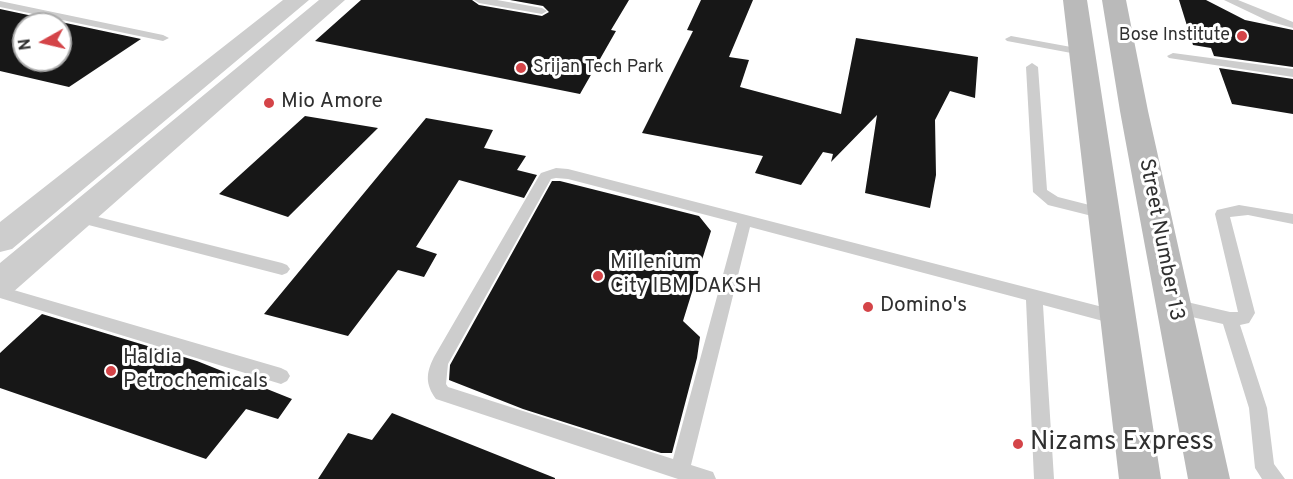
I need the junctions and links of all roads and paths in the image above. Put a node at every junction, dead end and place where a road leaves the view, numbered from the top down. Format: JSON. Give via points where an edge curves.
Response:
{"nodes":[{"id":1,"x":297,"y":0,"type":"edge"},
{"id":2,"x":333,"y":0,"type":"edge"},
{"id":3,"x":479,"y":0,"type":"edge"},
{"id":4,"x":1075,"y":0,"type":"edge"},
{"id":5,"x":1114,"y":0,"type":"edge"},
{"id":6,"x":1229,"y":0,"type":"edge"},
{"id":7,"x":0,"y":4,"type":"edge"},
{"id":8,"x":542,"y":11,"type":"dead end"},
{"id":9,"x":1293,"y":25,"type":"edge"},
{"id":10,"x":162,"y":38,"type":"dead end"},
{"id":11,"x":1011,"y":39,"type":"dead end"},
{"id":12,"x":1082,"y":52,"type":"junction"},
{"id":13,"x":1173,"y":56,"type":"dead end"},
{"id":14,"x":1032,"y":68,"type":"dead end"},
{"id":15,"x":1293,"y":73,"type":"edge"},
{"id":16,"x":1104,"y":214,"type":"junction"},
{"id":17,"x":78,"y":217,"type":"junction"},
{"id":18,"x":745,"y":219,"type":"junction"},
{"id":19,"x":1293,"y":219,"type":"edge"},
{"id":20,"x":0,"y":240,"type":"edge"},
{"id":21,"x":282,"y":269,"type":"dead end"},
{"id":22,"x":0,"y":283,"type":"edge"},
{"id":23,"x":0,"y":291,"type":"edge"},
{"id":24,"x":1034,"y":296,"type":"junction"},
{"id":25,"x":1174,"y":306,"type":"junction"},
{"id":26,"x":1118,"y":318,"type":"junction"},
{"id":27,"x":1230,"y":319,"type":"junction"},
{"id":28,"x":281,"y":376,"type":"dead end"},
{"id":29,"x":680,"y":470,"type":"junction"},
{"id":30,"x":706,"y":479,"type":"edge"},
{"id":31,"x":1044,"y":479,"type":"edge"},
{"id":32,"x":1140,"y":479,"type":"edge"},
{"id":33,"x":1209,"y":479,"type":"edge"},
{"id":34,"x":1275,"y":479,"type":"edge"}],
"edges":[{"from":1,"to":20,"type":"street"},
{"from":2,"to":17,"type":"street"},
{"from":3,"to":8,"type":"lane"},
{"from":4,"to":12,"type":"main road"},
{"from":5,"to":25,"type":"main road","name":"Street Number 13"},
{"from":6,"to":9,"type":"lane"},
{"from":7,"to":10,"type":"lane"},
{"from":11,"to":12,"type":"lane"},
{"from":12,"to":16,"type":"main road"},
{"from":13,"to":15,"type":"lane"},
{"from":14,"to":16,"type":"lane","via":[[1040,192],[1044,198]]},
{"from":16,"to":26,"type":"main road"},
{"from":17,"to":21,"type":"lane"},
{"from":17,"to":22,"type":"street"},
{"from":18,"to":24,"type":"lane"},
{"from":18,"to":29,"type":"lane"},
{"from":18,"to":29,"type":"lane","via":[[568,174],[546,176],[436,374],[436,385],[442,393]]},
{"from":19,"to":27,"type":"lane","via":[[1242,209],[1222,214],[1247,313],[1243,318]]},
{"from":23,"to":28,"type":"lane"},
{"from":24,"to":26,"type":"lane"},
{"from":24,"to":31,"type":"lane"},
{"from":25,"to":27,"type":"lane"},
{"from":25,"to":33,"type":"main road","name":"Street Number 13"},
{"from":26,"to":32,"type":"main road"},
{"from":27,"to":34,"type":"lane","via":[[1258,408],[1265,468]]},
{"from":29,"to":30,"type":"lane"}]}
